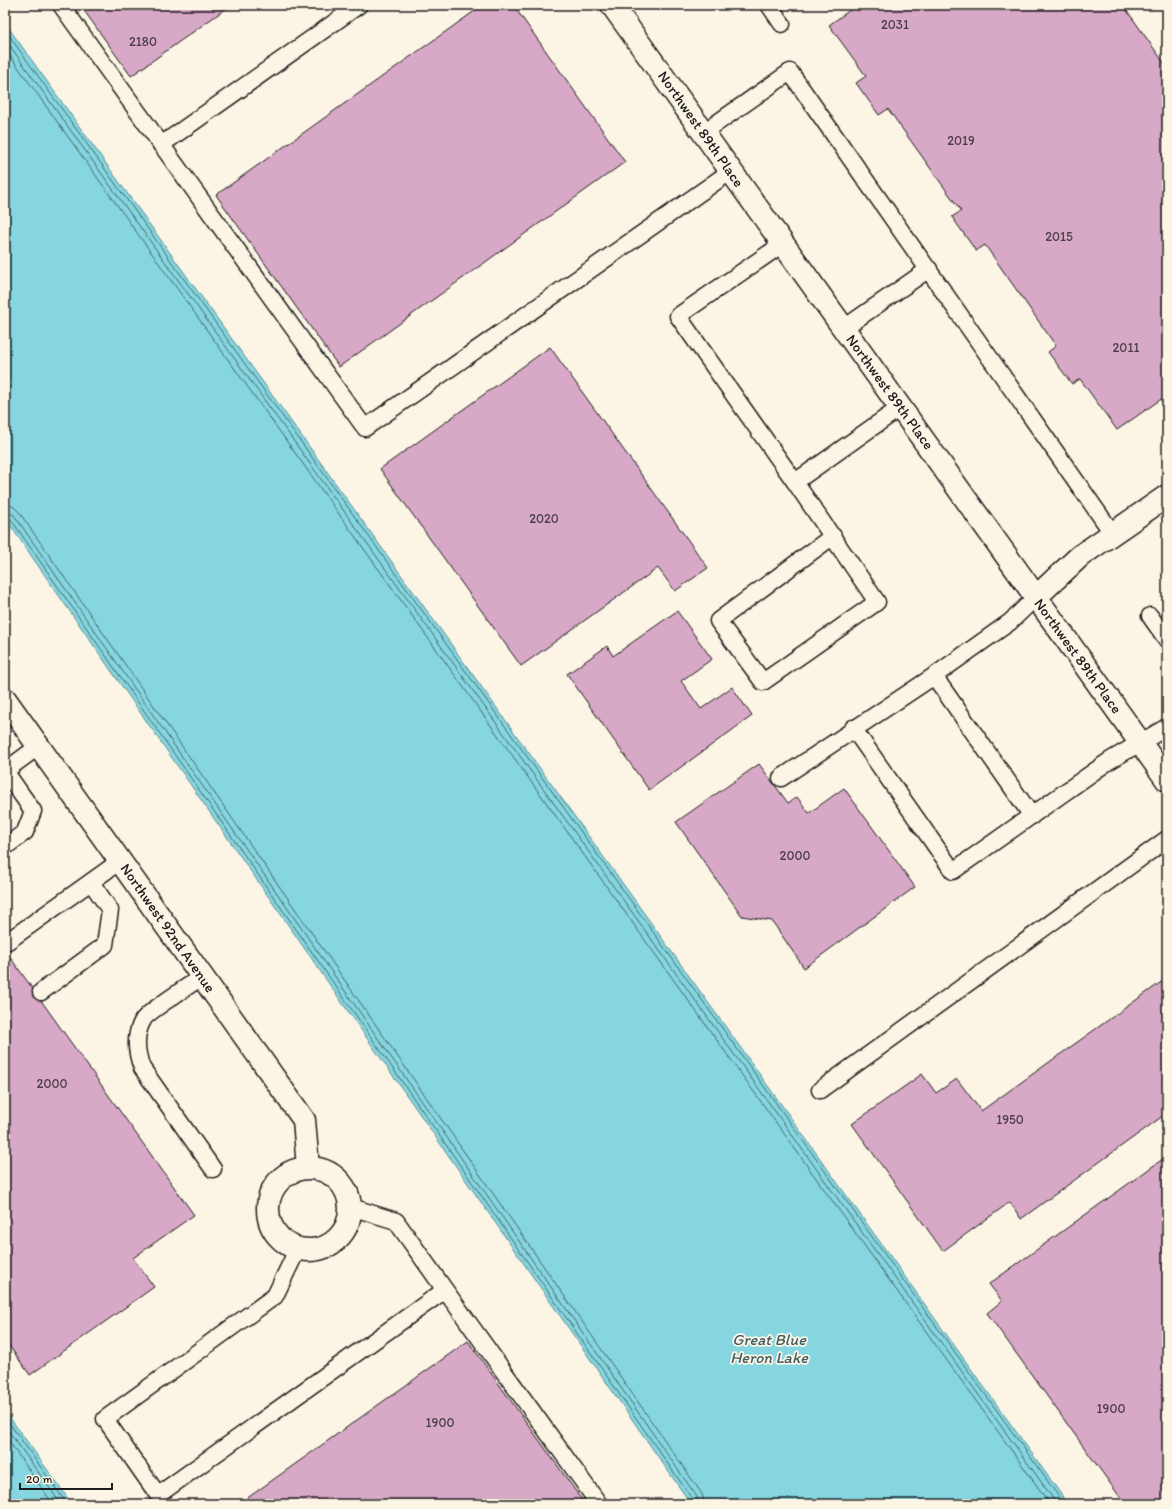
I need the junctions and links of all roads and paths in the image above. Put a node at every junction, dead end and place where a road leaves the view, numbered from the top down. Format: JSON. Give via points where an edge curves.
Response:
{"nodes":[{"id":1,"x":61,"y":5,"type":"edge"},
{"id":2,"x":359,"y":5,"type":"edge"},
{"id":3,"x":612,"y":5,"type":"edge"},
{"id":4,"x":769,"y":5,"type":"edge"},
{"id":5,"x":782,"y":24,"type":"dead end"},
{"id":6,"x":704,"y":132,"type":"junction"},
{"id":7,"x":160,"y":145,"type":"junction"},
{"id":8,"x":731,"y":171,"type":"junction"},
{"id":9,"x":784,"y":244,"type":"junction"},
{"id":10,"x":929,"y":269,"type":"junction"},
{"id":11,"x":844,"y":328,"type":"junction"},
{"id":12,"x":901,"y":407,"type":"junction"},
{"id":13,"x":795,"y":482,"type":"junction"},
{"id":14,"x":1167,"y":496,"type":"edge"},
{"id":15,"x":1113,"y":534,"type":"junction"},
{"id":16,"x":833,"y":536,"type":"junction"},
{"id":17,"x":1036,"y":597,"type":"junction"},
{"id":18,"x":1150,"y":616,"type":"dead end"},
{"id":19,"x":1167,"y":640,"type":"edge"},
{"id":20,"x":934,"y":676,"type":"junction"},
{"id":21,"x":5,"y":699,"type":"edge"},
{"id":22,"x":1167,"y":727,"type":"edge"},
{"id":23,"x":853,"y":728,"type":"junction"},
{"id":24,"x":1140,"y":742,"type":"junction"},
{"id":25,"x":39,"y":746,"type":"junction"},
{"id":26,"x":5,"y":771,"type":"edge"},
{"id":27,"x":781,"y":778,"type":"dead end"},
{"id":28,"x":1167,"y":780,"type":"edge"},
{"id":29,"x":1032,"y":816,"type":"junction"},
{"id":30,"x":1167,"y":839,"type":"edge"},
{"id":31,"x":5,"y":847,"type":"edge"},
{"id":32,"x":120,"y":861,"type":"junction"},
{"id":33,"x":91,"y":882,"type":"junction"},
{"id":34,"x":8,"y":941,"type":"dead end"},
{"id":35,"x":203,"y":976,"type":"junction"},
{"id":36,"x":40,"y":992,"type":"dead end"},
{"id":37,"x":820,"y":1090,"type":"dead end"},
{"id":38,"x":308,"y":1167,"type":"junction"},
{"id":39,"x":213,"y":1169,"type":"dead end"},
{"id":40,"x":351,"y":1207,"type":"junction"},
{"id":41,"x":298,"y":1248,"type":"junction"},
{"id":42,"x":445,"y":1290,"type":"junction"},
{"id":43,"x":159,"y":1499,"type":"edge"},
{"id":44,"x":599,"y":1504,"type":"edge"}],
"edges":[{"from":1,"to":7,"type":"lane"},
{"from":2,"to":7,"type":"lane"},
{"from":3,"to":6,"type":"street","name":"Northwest 89th Place"},
{"from":4,"to":5,"type":"lane"},
{"from":6,"to":8,"type":"street","name":"Northwest 89th Place"},
{"from":6,"to":10,"type":"lane","via":[[790,72]]},
{"from":7,"to":8,"type":"lane","via":[[365,428]]},
{"from":8,"to":9,"type":"street","name":"Northwest 89th Place"},
{"from":9,"to":11,"type":"street","name":"Northwest 89th Place"},
{"from":9,"to":13,"type":"lane","via":[[678,316]]},
{"from":10,"to":11,"type":"lane"},
{"from":10,"to":15,"type":"lane"},
{"from":11,"to":12,"type":"street","name":"Northwest 89th Place"},
{"from":12,"to":13,"type":"lane"},
{"from":12,"to":17,"type":"street","name":"Northwest 89th Place"},
{"from":13,"to":16,"type":"lane"},
{"from":14,"to":15,"type":"street"},
{"from":15,"to":17,"type":"street","via":[[1080,556]]},
{"from":16,"to":16,"type":"lane","via":[[718,621],[763,682],[877,602]]},
{"from":17,"to":20,"type":"lane","via":[[1010,622]]},
{"from":17,"to":24,"type":"street","name":"Northwest 89th Place"},
{"from":18,"to":19,"type":"lane"},
{"from":20,"to":23,"type":"lane"},
{"from":20,"to":29,"type":"lane"},
{"from":21,"to":25,"type":"street","name":"Northwest 92nd Avenue"},
{"from":22,"to":24,"type":"lane"},
{"from":23,"to":27,"type":"lane"},
{"from":23,"to":29,"type":"lane","via":[[953,871]]},
{"from":24,"to":28,"type":"street","name":"Northwest 89th Place"},
{"from":24,"to":29,"type":"lane"},
{"from":25,"to":26,"type":"lane"},
{"from":25,"to":32,"type":"street","name":"Northwest 92nd Avenue"},
{"from":26,"to":31,"type":"lane","via":[[33,811],[25,832]]},
{"from":30,"to":37,"type":"lane"},
{"from":32,"to":33,"type":"lane"},
{"from":32,"to":35,"type":"street","name":"Northwest 92nd Avenue"},
{"from":33,"to":34,"type":"lane"},
{"from":33,"to":36,"type":"lane","via":[[110,910],[105,945]]},
{"from":35,"to":38,"type":"street","name":"Northwest 92nd Avenue","via":[[304,1120]]},
{"from":35,"to":39,"type":"lane","via":[[143,1019],[137,1036],[137,1054],[142,1068]]},
{"from":38,"to":40,"type":"street","via":[[333,1174],[348,1194]]},
{"from":38,"to":41,"type":"street","via":[[284,1176],[269,1197],[270,1223],[286,1243]]},
{"from":40,"to":41,"type":"street","via":[[344,1232],[335,1241],[324,1248]]},
{"from":40,"to":42,"type":"lane","via":[[396,1221]]},
{"from":41,"to":43,"type":"lane","via":[[275,1296],[104,1419]]},
{"from":42,"to":43,"type":"lane"},
{"from":42,"to":44,"type":"lane"}]}
